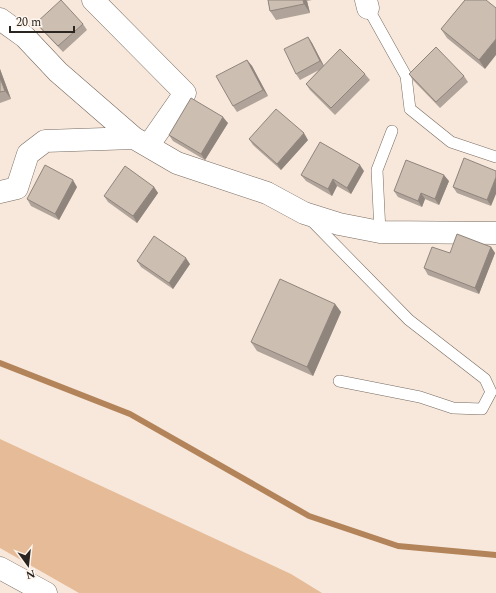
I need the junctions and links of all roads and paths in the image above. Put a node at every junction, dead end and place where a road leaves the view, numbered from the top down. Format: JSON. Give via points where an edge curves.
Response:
{"nodes":[{"id":1,"x":93,"y":0,"type":"edge"},
{"id":2,"x":367,"y":4,"type":"edge"},
{"id":3,"x":1,"y":17,"type":"edge"},
{"id":4,"x":392,"y":131,"type":"dead end"},
{"id":5,"x":141,"y":142,"type":"junction"},
{"id":6,"x":496,"y":157,"type":"edge"},
{"id":7,"x":0,"y":192,"type":"edge"},
{"id":8,"x":304,"y":213,"type":"junction"},
{"id":9,"x":380,"y":232,"type":"junction"},
{"id":10,"x":496,"y":233,"type":"edge"},
{"id":11,"x":339,"y":381,"type":"dead end"},
{"id":12,"x":0,"y":568,"type":"edge"},
{"id":13,"x":46,"y":593,"type":"edge"}],
"edges":[{"from":1,"to":5,"type":"street","via":[[185,93]]},
{"from":2,"to":6,"type":"lane","via":[[406,76],[410,109],[451,142]]},
{"from":3,"to":5,"type":"street","via":[[25,37],[58,72]]},
{"from":4,"to":9,"type":"lane","via":[[377,170]]},
{"from":5,"to":7,"type":"street","via":[[45,141],[28,154],[17,188]]},
{"from":5,"to":8,"type":"street","via":[[177,163],[266,193]]},
{"from":8,"to":9,"type":"street","via":[[339,224]]},
{"from":8,"to":11,"type":"lane","via":[[409,320],[485,379],[491,392],[482,409],[453,408],[420,397]]},
{"from":9,"to":10,"type":"street"},
{"from":12,"to":13,"type":"street"}]}
